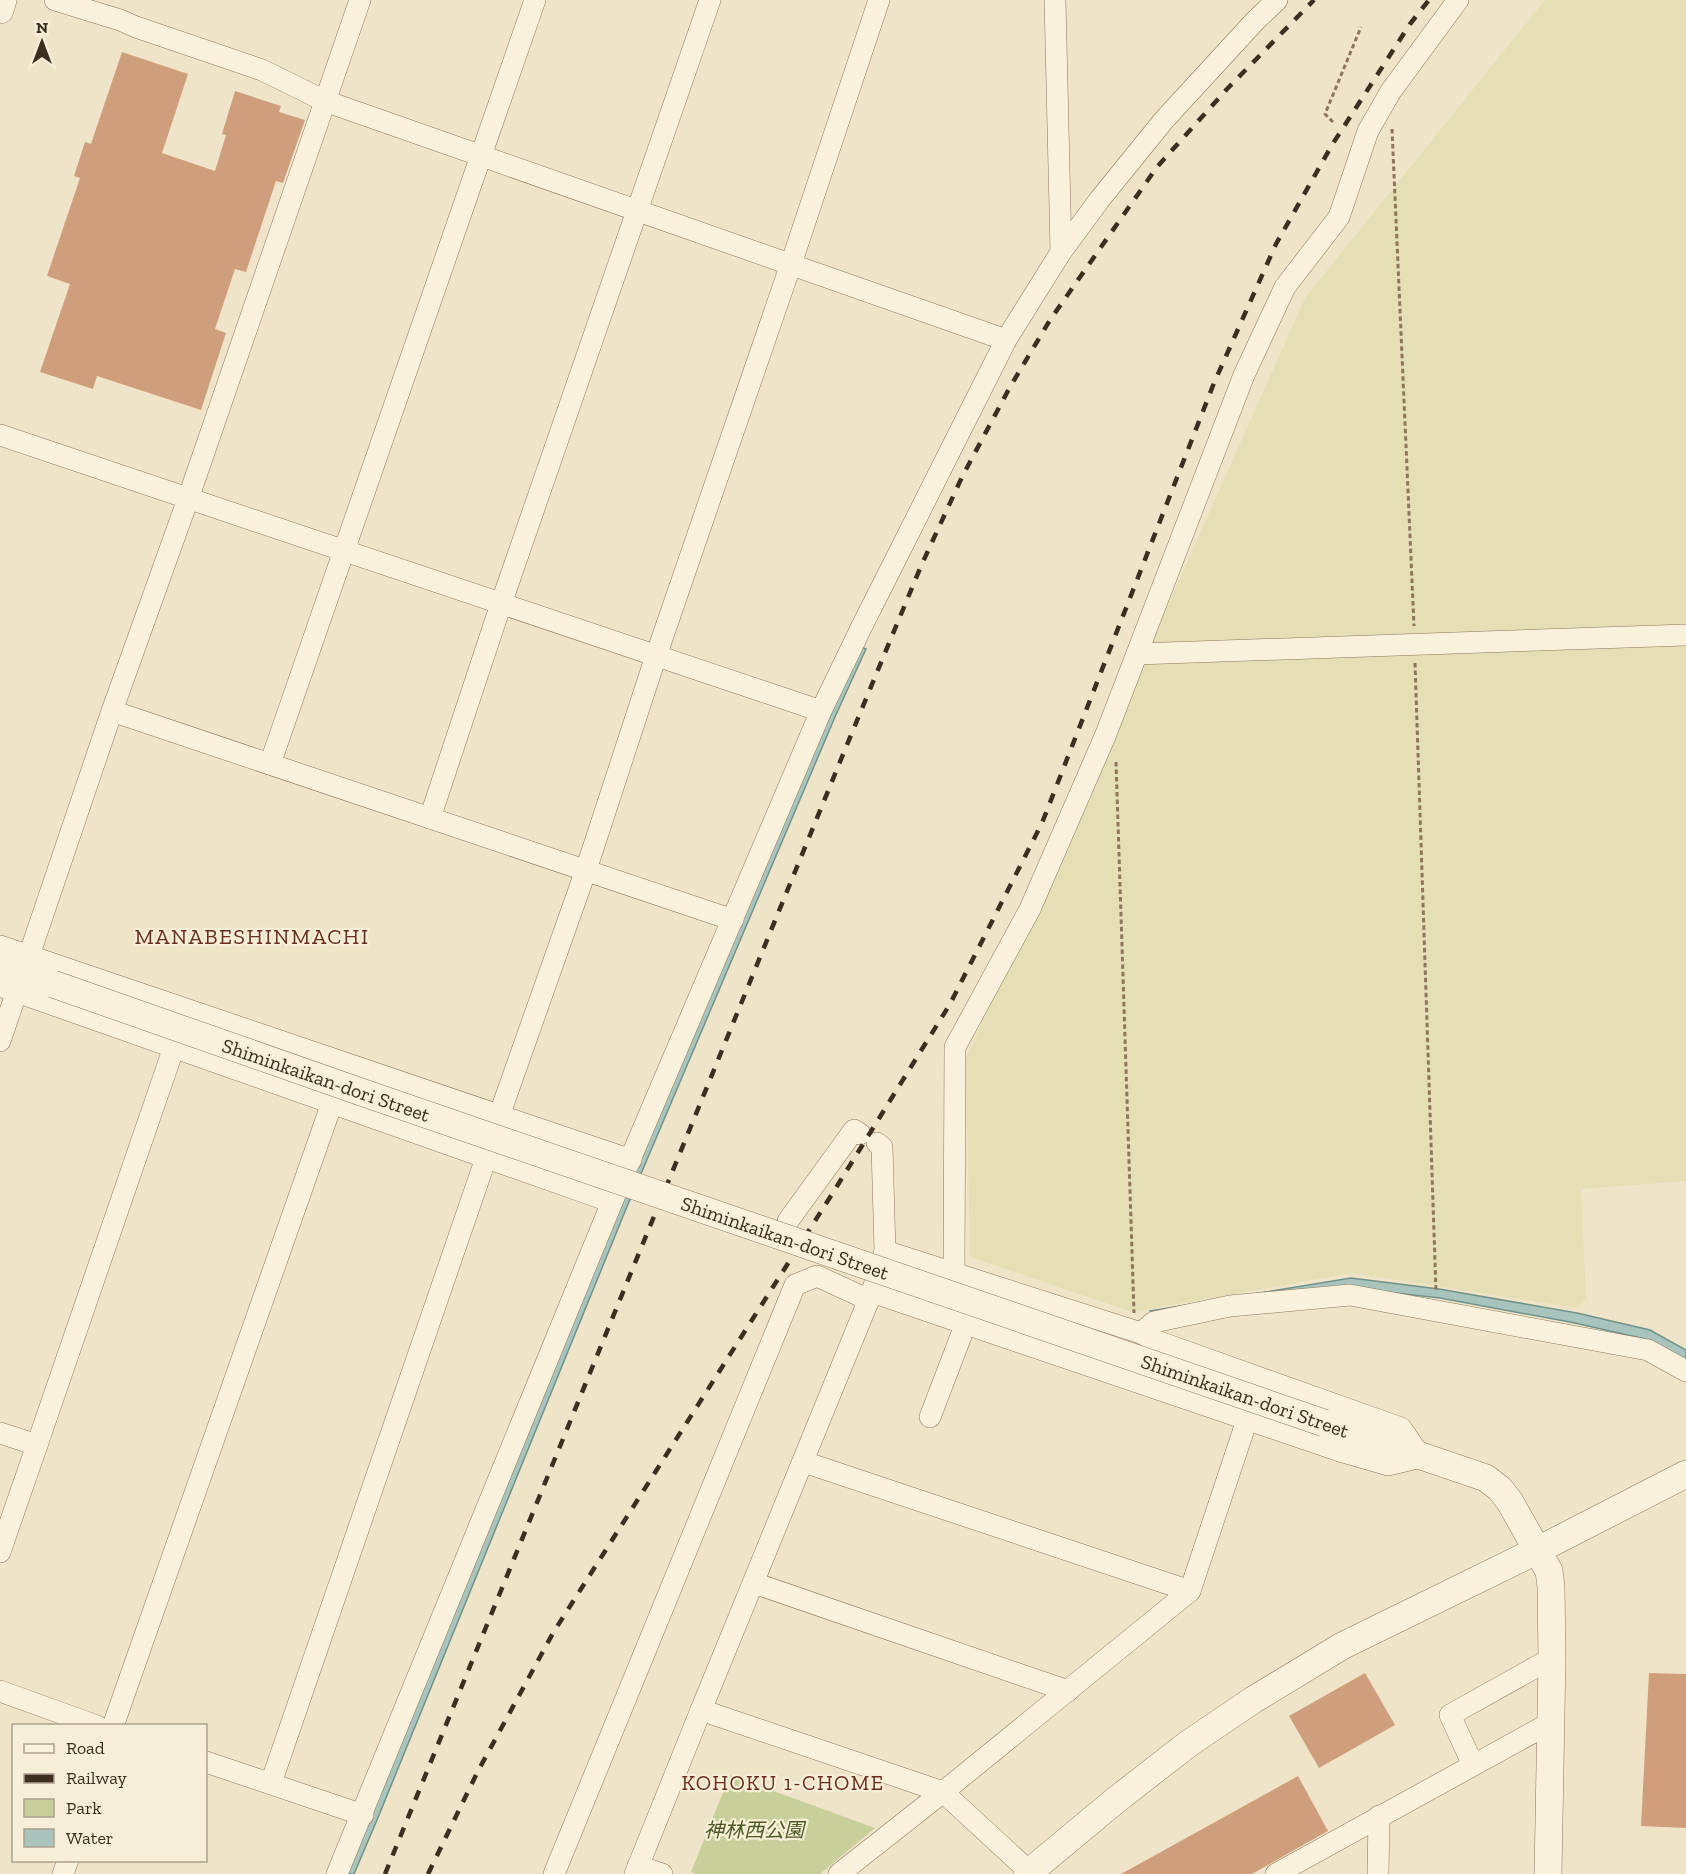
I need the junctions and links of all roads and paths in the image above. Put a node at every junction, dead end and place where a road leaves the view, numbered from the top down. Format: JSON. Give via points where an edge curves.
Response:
{"nodes":[{"id":1,"x":3,"y":0,"type":"edge"},
{"id":2,"x":55,"y":0,"type":"edge"},
{"id":3,"x":360,"y":0,"type":"edge"},
{"id":4,"x":535,"y":0,"type":"edge"},
{"id":5,"x":710,"y":0,"type":"edge"},
{"id":6,"x":879,"y":0,"type":"edge"},
{"id":7,"x":1054,"y":0,"type":"edge"},
{"id":8,"x":1277,"y":0,"type":"edge"},
{"id":9,"x":1458,"y":0,"type":"edge"},
{"id":10,"x":0,"y":10,"type":"edge"},
{"id":11,"x":1361,"y":27,"type":"dead end"},
{"id":12,"x":325,"y":101,"type":"junction"},
{"id":13,"x":1333,"y":122,"type":"dead end"},
{"id":14,"x":1392,"y":127,"type":"dead end"},
{"id":15,"x":482,"y":157,"type":"junction"},
{"id":16,"x":638,"y":212,"type":"junction"},
{"id":17,"x":1061,"y":252,"type":"junction"},
{"id":18,"x":791,"y":264,"type":"junction"},
{"id":19,"x":1006,"y":340,"type":"junction"},
{"id":20,"x":0,"y":435,"type":"edge"},
{"id":21,"x":188,"y":499,"type":"junction"},
{"id":22,"x":344,"y":552,"type":"junction"},
{"id":23,"x":501,"y":604,"type":"junction"},
{"id":24,"x":1686,"y":635,"type":"edge"},
{"id":25,"x":1415,"y":645,"type":"junction"},
{"id":26,"x":1137,"y":654,"type":"junction"},
{"id":27,"x":656,"y":656,"type":"junction"},
{"id":28,"x":112,"y":711,"type":"junction"},
{"id":29,"x":821,"y":711,"type":"junction"},
{"id":30,"x":1109,"y":728,"type":"junction"},
{"id":31,"x":270,"y":764,"type":"junction"},
{"id":32,"x":430,"y":818,"type":"junction"},
{"id":33,"x":586,"y":870,"type":"junction"},
{"id":34,"x":733,"y":920,"type":"junction"},
{"id":35,"x":0,"y":946,"type":"edge"},
{"id":36,"x":14,"y":975,"type":"edge"},
{"id":37,"x":0,"y":1041,"type":"edge"},
{"id":38,"x":174,"y":1047,"type":"junction"},
{"id":39,"x":332,"y":1103,"type":"junction"},
{"id":40,"x":499,"y":1116,"type":"junction"},
{"id":41,"x":486,"y":1158,"type":"junction"},
{"id":42,"x":631,"y":1160,"type":"junction"},
{"id":43,"x":612,"y":1202,"type":"junction"},
{"id":44,"x":788,"y":1221,"type":"dead end"},
{"id":45,"x":885,"y":1251,"type":"junction"},
{"id":46,"x":954,"y":1274,"type":"junction"},
{"id":47,"x":871,"y":1296,"type":"junction"},
{"id":48,"x":1436,"y":1312,"type":"junction"},
{"id":49,"x":966,"y":1323,"type":"junction"},
{"id":50,"x":1138,"y":1332,"type":"junction"},
{"id":51,"x":1686,"y":1371,"type":"edge"},
{"id":52,"x":930,"y":1418,"type":"dead end"},
{"id":53,"x":1247,"y":1420,"type":"junction"},
{"id":54,"x":0,"y":1433,"type":"edge"},
{"id":55,"x":37,"y":1445,"type":"junction"},
{"id":56,"x":1421,"y":1457,"type":"junction"},
{"id":57,"x":804,"y":1462,"type":"junction"},
{"id":58,"x":1686,"y":1474,"type":"edge"},
{"id":59,"x":1538,"y":1550,"type":"junction"},
{"id":60,"x":0,"y":1552,"type":"edge"},
{"id":61,"x":754,"y":1583,"type":"junction"},
{"id":62,"x":1190,"y":1591,"type":"junction"},
{"id":63,"x":1552,"y":1658,"type":"junction"},
{"id":64,"x":1068,"y":1690,"type":"junction"},
{"id":65,"x":0,"y":1691,"type":"edge"},
{"id":66,"x":701,"y":1710,"type":"junction"},
{"id":67,"x":1550,"y":1723,"type":"junction"},
{"id":68,"x":95,"y":1724,"type":"edge"},
{"id":69,"x":113,"y":1724,"type":"edge"},
{"id":70,"x":207,"y":1761,"type":"edge"},
{"id":71,"x":1473,"y":1765,"type":"junction"},
{"id":72,"x":271,"y":1783,"type":"junction"},
{"id":73,"x":943,"y":1792,"type":"junction"},
{"id":74,"x":363,"y":1815,"type":"junction"},
{"id":75,"x":1379,"y":1816,"type":"junction"},
{"id":76,"x":1301,"y":1867,"type":"edge"},
{"id":77,"x":636,"y":1870,"type":"edge"},
{"id":78,"x":1030,"y":1873,"type":"edge"},
{"id":79,"x":337,"y":1874,"type":"edge"},
{"id":80,"x":554,"y":1874,"type":"edge"},
{"id":81,"x":662,"y":1874,"type":"edge"},
{"id":82,"x":839,"y":1874,"type":"edge"},
{"id":83,"x":1276,"y":1874,"type":"edge"},
{"id":84,"x":1378,"y":1874,"type":"edge"},
{"id":85,"x":1548,"y":1874,"type":"edge"}],
"edges":[{"from":1,"to":10,"type":"street"},
{"from":2,"to":12,"type":"street","via":[[262,70]]},
{"from":3,"to":12,"type":"street"},
{"from":4,"to":15,"type":"street"},
{"from":5,"to":16,"type":"street"},
{"from":6,"to":18,"type":"street"},
{"from":7,"to":17,"type":"street"},
{"from":8,"to":17,"type":"street","via":[[1164,120]]},
{"from":9,"to":26,"type":"street","via":[[1391,91],[1368,131],[1339,217],[1285,287],[1244,375]]},
{"from":11,"to":13,"type":"path","via":[[1325,114]]},
{"from":12,"to":15,"type":"street"},
{"from":12,"to":21,"type":"street"},
{"from":14,"to":25,"type":"path"},
{"from":15,"to":16,"type":"street"},
{"from":15,"to":22,"type":"street"},
{"from":16,"to":18,"type":"street"},
{"from":16,"to":23,"type":"street"},
{"from":17,"to":19,"type":"street"},
{"from":18,"to":19,"type":"street"},
{"from":18,"to":27,"type":"street"},
{"from":19,"to":29,"type":"street"},
{"from":20,"to":21,"type":"street"},
{"from":21,"to":22,"type":"street"},
{"from":21,"to":28,"type":"street"},
{"from":22,"to":23,"type":"street"},
{"from":22,"to":31,"type":"street"},
{"from":23,"to":27,"type":"street"},
{"from":23,"to":32,"type":"street"},
{"from":24,"to":25,"type":"street"},
{"from":25,"to":26,"type":"street"},
{"from":25,"to":48,"type":"path"},
{"from":26,"to":30,"type":"street"},
{"from":27,"to":29,"type":"street"},
{"from":27,"to":33,"type":"street"},
{"from":28,"to":31,"type":"street"},
{"from":28,"to":36,"type":"street"},
{"from":29,"to":34,"type":"street"},
{"from":30,"to":46,"type":"street","via":[[1030,909],[954,1047]]},
{"from":30,"to":50,"type":"path","via":[[1117,766]]},
{"from":31,"to":32,"type":"street"},
{"from":32,"to":33,"type":"street"},
{"from":33,"to":34,"type":"street"},
{"from":33,"to":40,"type":"street"},
{"from":34,"to":42,"type":"street"},
{"from":35,"to":36,"type":"street"},
{"from":36,"to":37,"type":"street"},
{"from":36,"to":38,"type":"street"},
{"from":36,"to":40,"type":"street"},
{"from":36,"to":56,"type":"street","name":"Shiminkaikan-dori Street","bridge":true,"via":[[53,984]]},
{"from":38,"to":39,"type":"street"},
{"from":38,"to":55,"type":"street"},
{"from":39,"to":41,"type":"street"},
{"from":39,"to":69,"type":"street"},
{"from":40,"to":42,"type":"street"},
{"from":41,"to":43,"type":"street"},
{"from":41,"to":72,"type":"street"},
{"from":42,"to":43,"type":"street"},
{"from":43,"to":74,"type":"street"},
{"from":44,"to":45,"type":"street","via":[[854,1130],[882,1147]]},
{"from":45,"to":46,"type":"street"},
{"from":45,"to":47,"type":"street"},
{"from":46,"to":50,"type":"street"},
{"from":47,"to":49,"type":"street"},
{"from":47,"to":57,"type":"street"},
{"from":47,"to":80,"type":"street","via":[[817,1276],[795,1285]]},
{"from":48,"to":50,"type":"street","via":[[1350,1295],[1230,1306],[1154,1322]]},
{"from":48,"to":51,"type":"street","via":[[1648,1350]]},
{"from":49,"to":52,"type":"street"},
{"from":49,"to":53,"type":"street"},
{"from":50,"to":56,"type":"street","via":[[1401,1428]]},
{"from":53,"to":56,"type":"street","via":[[1388,1465]]},
{"from":53,"to":62,"type":"street"},
{"from":54,"to":55,"type":"street"},
{"from":55,"to":60,"type":"street"},
{"from":56,"to":59,"type":"street","name":"Shiminkaikan-dori Street","via":[[1486,1478],[1500,1489]]},
{"from":57,"to":61,"type":"street"},
{"from":57,"to":62,"type":"street"},
{"from":58,"to":59,"type":"street"},
{"from":59,"to":63,"type":"street","name":"Shiminkaikan-dori Street","via":[[1549,1571],[1551,1586]]},
{"from":59,"to":78,"type":"street","via":[[1342,1646],[1253,1700],[1179,1751]]},
{"from":61,"to":64,"type":"street"},
{"from":61,"to":66,"type":"street"},
{"from":62,"to":64,"type":"street"},
{"from":63,"to":67,"type":"street","name":"Shiminkaikan-dori Street"},
{"from":63,"to":71,"type":"street","via":[[1450,1715]]},
{"from":64,"to":73,"type":"street"},
{"from":65,"to":68,"type":"street"},
{"from":66,"to":73,"type":"street"},
{"from":66,"to":77,"type":"street"},
{"from":67,"to":71,"type":"street"},
{"from":67,"to":85,"type":"street","name":"Shiminkaikan-dori Street"},
{"from":70,"to":72,"type":"street"},
{"from":71,"to":75,"type":"street"},
{"from":72,"to":74,"type":"street"},
{"from":73,"to":78,"type":"street"},
{"from":73,"to":82,"type":"street"},
{"from":74,"to":79,"type":"street"},
{"from":75,"to":76,"type":"street"},
{"from":75,"to":84,"type":"street"},
{"from":76,"to":83,"type":"street"},
{"from":77,"to":81,"type":"street"}]}
